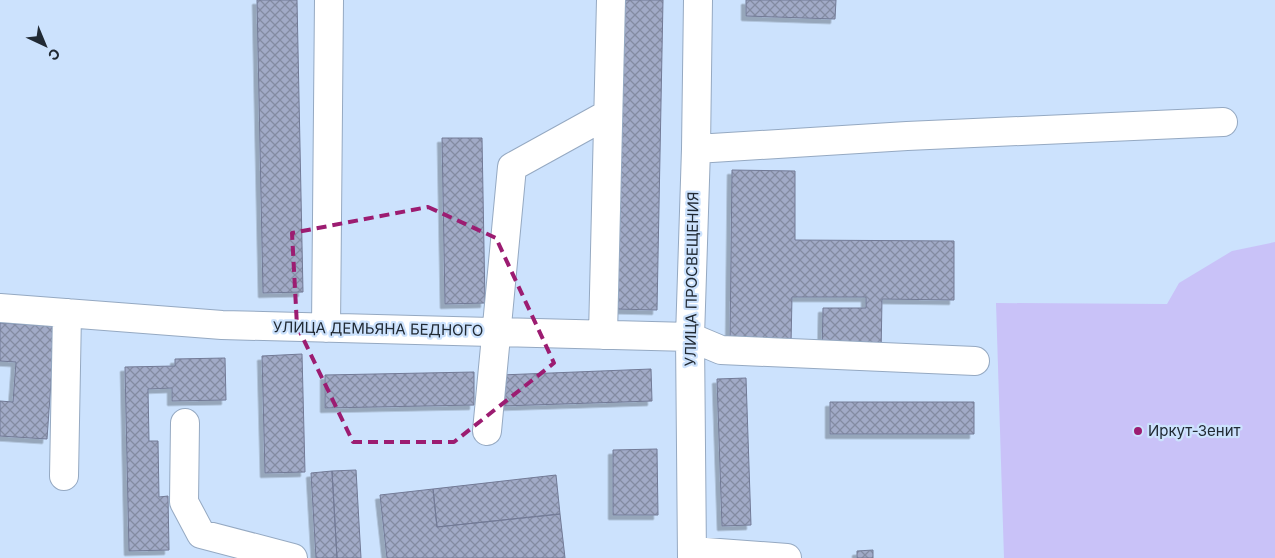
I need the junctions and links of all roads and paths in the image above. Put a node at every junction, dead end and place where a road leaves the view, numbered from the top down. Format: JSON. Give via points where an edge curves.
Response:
{"nodes":[{"id":1,"x":329,"y":0,"type":"edge"},
{"id":2,"x":611,"y":0,"type":"edge"},
{"id":3,"x":698,"y":0,"type":"edge"},
{"id":4,"x":608,"y":114,"type":"junction"},
{"id":5,"x":1223,"y":122,"type":"dead end"},
{"id":6,"x":696,"y":149,"type":"junction"},
{"id":7,"x":0,"y":308,"type":"edge"},
{"id":8,"x":67,"y":313,"type":"junction"},
{"id":9,"x":326,"y":328,"type":"junction"},
{"id":10,"x":496,"y":332,"type":"junction"},
{"id":11,"x":603,"y":335,"type":"junction"},
{"id":12,"x":690,"y":337,"type":"junction"},
{"id":13,"x":975,"y":361,"type":"dead end"},
{"id":14,"x":185,"y":423,"type":"dead end"},
{"id":15,"x":487,"y":431,"type":"dead end"},
{"id":16,"x":64,"y":476,"type":"dead end"},
{"id":17,"x":692,"y":555,"type":"edge"},
{"id":18,"x":293,"y":558,"type":"edge"},
{"id":19,"x":787,"y":558,"type":"edge"}],
"edges":[{"from":1,"to":9,"type":"street"},
{"from":2,"to":4,"type":"street"},
{"from":3,"to":6,"type":"street","name":"УЛИЦА ПРОСВЕЩЕНИЯ"},
{"from":4,"to":10,"type":"street","via":[[512,167]]},
{"from":4,"to":11,"type":"street"},
{"from":5,"to":6,"type":"street"},
{"from":6,"to":12,"type":"street","name":"УЛИЦА ПРОСВЕЩЕНИЯ"},
{"from":7,"to":8,"type":"street","name":"УЛИЦА ДЕМЬЯНА БЕДНОГО"},
{"from":8,"to":9,"type":"street","name":"УЛИЦА ДЕМЬЯНА БЕДНОГО","via":[[222,326]]},
{"from":8,"to":16,"type":"street"},
{"from":9,"to":10,"type":"street","name":"УЛИЦА ДЕМЬЯНА БЕДНОГО"},
{"from":10,"to":11,"type":"street","name":"УЛИЦА ДЕМЬЯНА БЕДНОГО"},
{"from":10,"to":15,"type":"street"},
{"from":11,"to":12,"type":"street","name":"УЛИЦА ДЕМЬЯНА БЕДНОГО"},
{"from":12,"to":13,"type":"street","via":[[720,350]]},
{"from":12,"to":17,"type":"street","name":"УЛИЦА ПРОСВЕЩЕНИЯ"},
{"from":14,"to":18,"type":"street","via":[[184,502],[201,534]]},
{"from":17,"to":19,"type":"street"}]}
